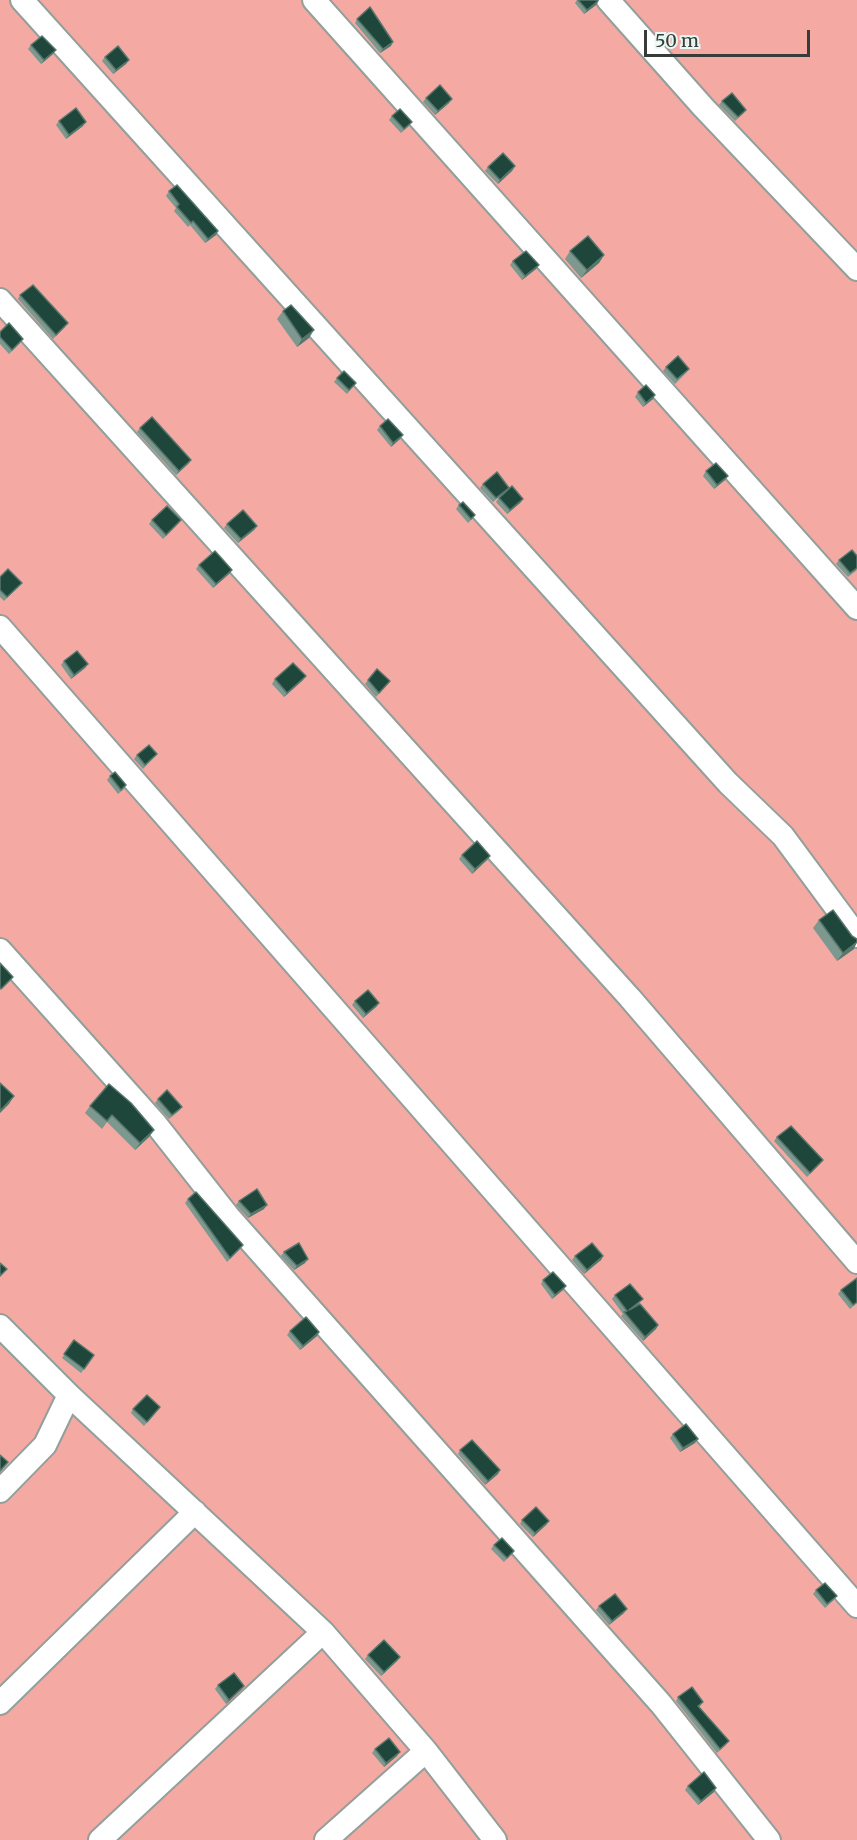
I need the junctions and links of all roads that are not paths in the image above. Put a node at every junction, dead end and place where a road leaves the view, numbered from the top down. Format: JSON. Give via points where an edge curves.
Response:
{"nodes":[{"id":1,"x":22,"y":0,"type":"edge"},
{"id":2,"x":314,"y":0,"type":"edge"},
{"id":3,"x":608,"y":0,"type":"edge"},
{"id":4,"x":857,"y":269,"type":"edge"},
{"id":5,"x":0,"y":300,"type":"edge"},
{"id":6,"x":857,"y":608,"type":"edge"},
{"id":7,"x":0,"y":627,"type":"edge"},
{"id":8,"x":857,"y":936,"type":"edge"},
{"id":9,"x":0,"y":950,"type":"edge"},
{"id":10,"x":857,"y":1262,"type":"edge"},
{"id":11,"x":0,"y":1326,"type":"edge"},
{"id":12,"x":69,"y":1395,"type":"junction"},
{"id":13,"x":0,"y":1491,"type":"edge"},
{"id":14,"x":195,"y":1512,"type":"junction"},
{"id":15,"x":857,"y":1606,"type":"edge"},
{"id":16,"x":323,"y":1632,"type":"junction"},
{"id":17,"x":0,"y":1703,"type":"edge"},
{"id":18,"x":426,"y":1751,"type":"junction"},
{"id":19,"x":100,"y":1840,"type":"edge"},
{"id":20,"x":326,"y":1840,"type":"edge"},
{"id":21,"x":495,"y":1840,"type":"edge"},
{"id":22,"x":769,"y":1840,"type":"edge"}],
"edges":[{"from":1,"to":8,"type":"lane","via":[[720,774],[783,836]]},
{"from":2,"to":6,"type":"lane"},
{"from":3,"to":4,"type":"lane"},
{"from":5,"to":10,"type":"lane","via":[[630,998]]},
{"from":7,"to":15,"type":"lane"},
{"from":9,"to":22,"type":"lane","via":[[155,1123],[228,1217],[661,1704]]},
{"from":11,"to":12,"type":"lane"},
{"from":12,"to":13,"type":"lane","via":[[45,1445]]},
{"from":12,"to":14,"type":"lane"},
{"from":14,"to":16,"type":"lane"},
{"from":14,"to":17,"type":"lane"},
{"from":16,"to":18,"type":"lane"},
{"from":16,"to":19,"type":"lane"},
{"from":18,"to":20,"type":"lane"},
{"from":18,"to":21,"type":"lane"}]}
